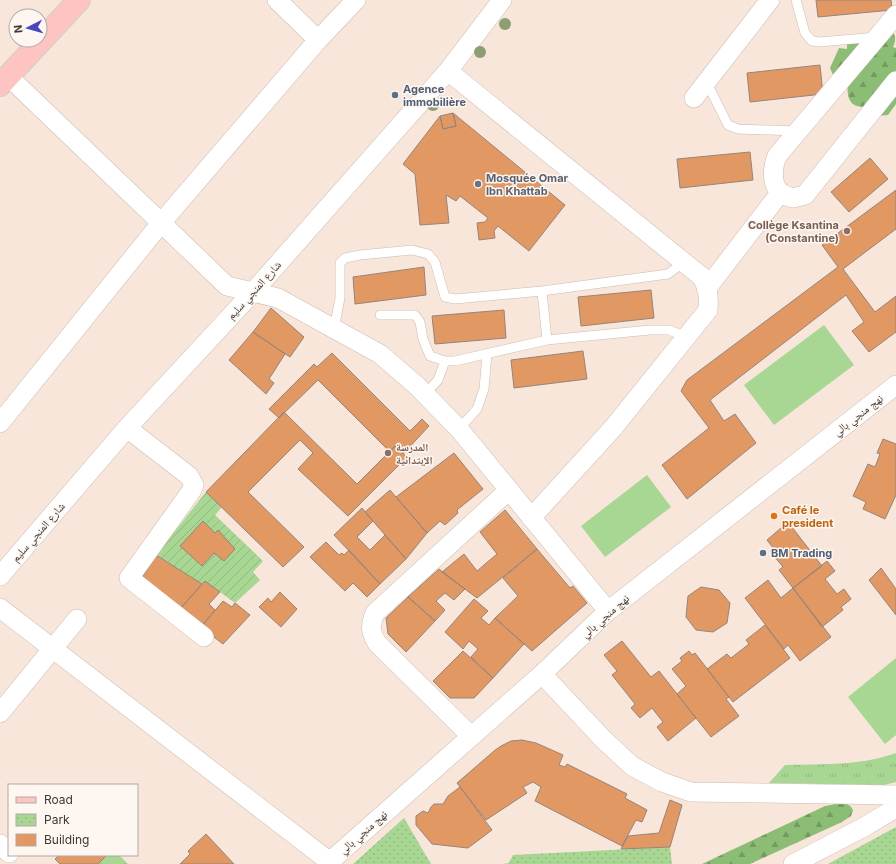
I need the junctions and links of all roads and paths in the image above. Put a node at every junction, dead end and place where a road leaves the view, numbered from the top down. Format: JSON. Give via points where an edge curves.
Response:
{"nodes":[{"id":1,"x":79,"y":0,"type":"edge"},
{"id":2,"x":277,"y":0,"type":"edge"},
{"id":3,"x":356,"y":0,"type":"edge"},
{"id":4,"x":502,"y":0,"type":"edge"},
{"id":5,"x":770,"y":0,"type":"edge"},
{"id":6,"x":796,"y":0,"type":"edge"},
{"id":7,"x":896,"y":15,"type":"edge"},
{"id":8,"x":878,"y":37,"type":"junction"},
{"id":9,"x":318,"y":40,"type":"junction"},
{"id":10,"x":448,"y":71,"type":"junction"},
{"id":11,"x":4,"y":80,"type":"edge"},
{"id":12,"x":706,"y":81,"type":"junction"},
{"id":13,"x":896,"y":81,"type":"edge"},
{"id":14,"x":694,"y":98,"type":"dead end"},
{"id":15,"x":798,"y":131,"type":"junction"},
{"id":16,"x":780,"y":193,"type":"junction"},
{"id":17,"x":161,"y":223,"type":"junction"},
{"id":18,"x":684,"y":262,"type":"junction"},
{"id":19,"x":708,"y":287,"type":"junction"},
{"id":20,"x":542,"y":291,"type":"junction"},
{"id":21,"x":253,"y":292,"type":"junction"},
{"id":22,"x":380,"y":315,"type":"dead end"},
{"id":23,"x":334,"y":329,"type":"junction"},
{"id":24,"x":686,"y":337,"type":"junction"},
{"id":25,"x":547,"y":340,"type":"junction"},
{"id":26,"x":487,"y":354,"type":"junction"},
{"id":27,"x":445,"y":361,"type":"junction"},
{"id":28,"x":896,"y":385,"type":"edge"},
{"id":29,"x":425,"y":394,"type":"junction"},
{"id":30,"x":0,"y":423,"type":"edge"},
{"id":31,"x":127,"y":428,"type":"junction"},
{"id":32,"x":459,"y":429,"type":"junction"},
{"id":33,"x":509,"y":490,"type":"junction"},
{"id":34,"x":531,"y":518,"type":"junction"},
{"id":35,"x":0,"y":576,"type":"edge"},
{"id":36,"x":0,"y":608,"type":"edge"},
{"id":37,"x":608,"y":611,"type":"junction"},
{"id":38,"x":77,"y":619,"type":"dead end"},
{"id":39,"x":204,"y":637,"type":"dead end"},
{"id":40,"x":53,"y":648,"type":"junction"},
{"id":41,"x":542,"y":674,"type":"junction"},
{"id":42,"x":0,"y":713,"type":"edge"},
{"id":43,"x":472,"y":736,"type":"junction"},
{"id":44,"x":896,"y":795,"type":"edge"},
{"id":45,"x":896,"y":808,"type":"edge"},
{"id":46,"x":0,"y":844,"type":"edge"},
{"id":47,"x":8,"y":852,"type":"edge"},
{"id":48,"x":12,"y":856,"type":"edge"},
{"id":49,"x":329,"y":863,"type":"edge"},
{"id":50,"x":20,"y":864,"type":"edge"},
{"id":51,"x":793,"y":864,"type":"edge"}],
"edges":[{"from":1,"to":11,"type":"main road"},
{"from":2,"to":9,"type":"street"},
{"from":3,"to":9,"type":"street"},
{"from":4,"to":10,"type":"street","name":"شارع المنجي سليم"},
{"from":5,"to":12,"type":"street"},
{"from":6,"to":8,"type":"lane","via":[[805,33],[812,40],[819,42]]},
{"from":7,"to":8,"type":"street"},
{"from":8,"to":15,"type":"street"},
{"from":9,"to":17,"type":"street"},
{"from":10,"to":18,"type":"street"},
{"from":10,"to":21,"type":"street","name":"شارع المنجي سليم"},
{"from":11,"to":17,"type":"street"},
{"from":12,"to":14,"type":"street"},
{"from":12,"to":15,"type":"lane","via":[[728,125],[738,129]]},
{"from":13,"to":16,"type":"street","via":[[805,194],[793,198]]},
{"from":15,"to":16,"type":"street","via":[[777,156],[773,167],[774,182]]},
{"from":16,"to":19,"type":"street"},
{"from":17,"to":21,"type":"street","via":[[227,286]]},
{"from":17,"to":30,"type":"street"},
{"from":18,"to":19,"type":"street","via":[[702,277]]},
{"from":18,"to":20,"type":"lane","via":[[668,274]]},
{"from":19,"to":24,"type":"street","via":[[708,310]]},
{"from":20,"to":23,"type":"lane","via":[[455,299],[445,297],[434,262],[428,254],[412,250],[360,255],[345,258],[340,263],[340,298]]},
{"from":20,"to":25,"type":"lane"},
{"from":21,"to":23,"type":"street","via":[[278,298]]},
{"from":21,"to":31,"type":"street","name":"شارع المنجي سليم"},
{"from":22,"to":27,"type":"lane","via":[[415,316],[420,322],[430,356]]},
{"from":23,"to":29,"type":"street","via":[[380,354]]},
{"from":24,"to":25,"type":"lane","via":[[669,330],[650,330]]},
{"from":24,"to":34,"type":"street","via":[[614,428]]},
{"from":25,"to":26,"type":"lane"},
{"from":26,"to":27,"type":"lane"},
{"from":26,"to":32,"type":"lane","via":[[484,390],[477,409]]},
{"from":27,"to":29,"type":"lane","via":[[438,380]]},
{"from":28,"to":37,"type":"street","name":"نهج منجي بالي"},
{"from":29,"to":32,"type":"street"},
{"from":31,"to":35,"type":"street","name":"شارع المنجي سليم"},
{"from":31,"to":39,"type":"street","via":[[189,476],[194,485],[129,578]]},
{"from":32,"to":33,"type":"street"},
{"from":33,"to":34,"type":"street"},
{"from":33,"to":43,"type":"street","via":[[375,613],[371,624],[376,643]]},
{"from":34,"to":37,"type":"street"},
{"from":36,"to":40,"type":"street"},
{"from":37,"to":41,"type":"street","name":"نهج منجي بالي"},
{"from":38,"to":40,"type":"street"},
{"from":40,"to":42,"type":"street"},
{"from":40,"to":49,"type":"street"},
{"from":41,"to":43,"type":"street","name":"نهج منجي بالي"},
{"from":41,"to":44,"type":"street","via":[[603,740],[632,766],[662,782],[691,792]]},
{"from":43,"to":49,"type":"street","name":"نهج منجي بالي"},
{"from":45,"to":51,"type":"street"},
{"from":46,"to":47,"type":"street"},
{"from":48,"to":50,"type":"street"}]}
